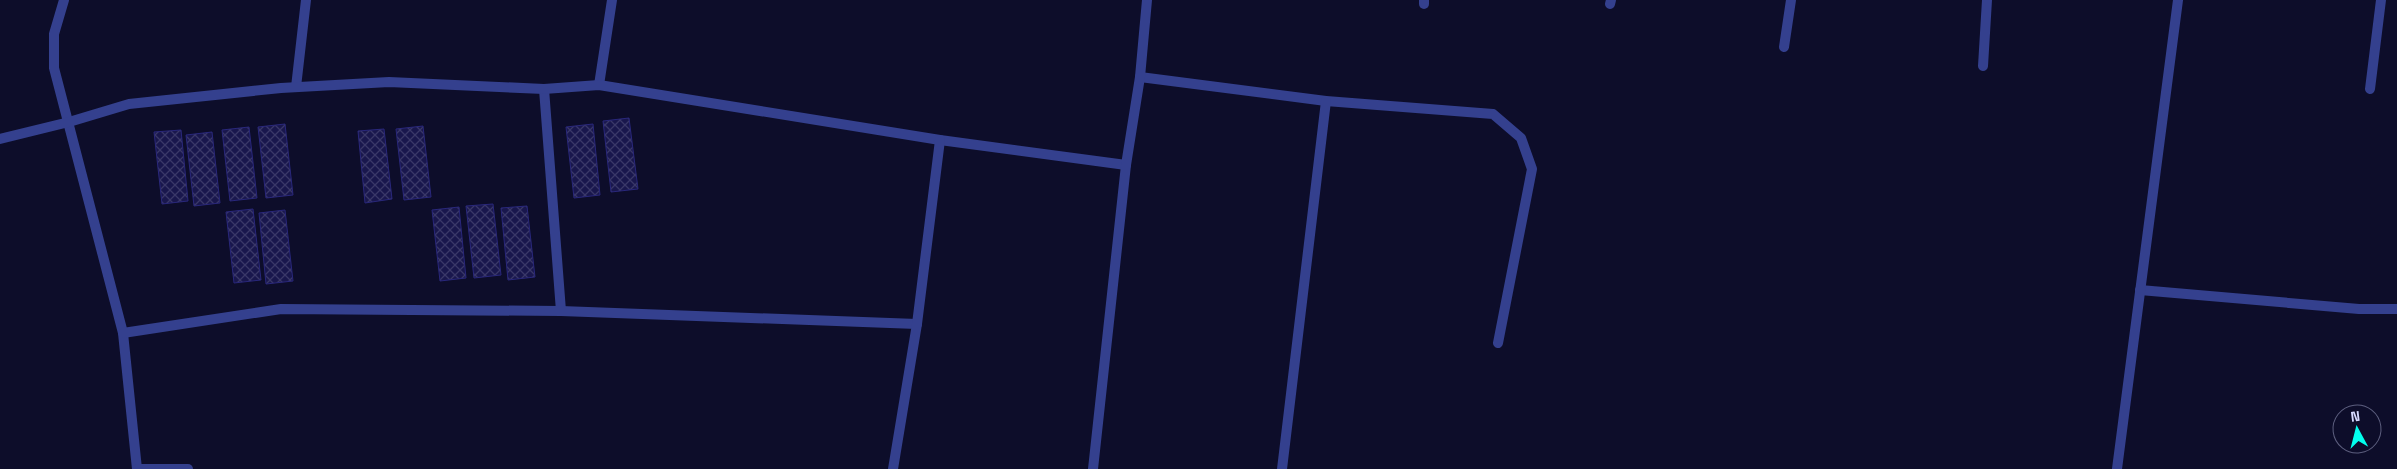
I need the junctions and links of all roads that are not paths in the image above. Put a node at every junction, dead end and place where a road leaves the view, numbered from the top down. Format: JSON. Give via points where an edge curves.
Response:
{"nodes":[{"id":1,"x":64,"y":0,"type":"edge"},
{"id":2,"x":306,"y":0,"type":"edge"},
{"id":3,"x":612,"y":0,"type":"edge"},
{"id":4,"x":1147,"y":0,"type":"edge"},
{"id":5,"x":1792,"y":0,"type":"edge"},
{"id":6,"x":1987,"y":0,"type":"edge"},
{"id":7,"x":2178,"y":0,"type":"edge"},
{"id":8,"x":2381,"y":0,"type":"edge"},
{"id":9,"x":1784,"y":47,"type":"dead end"},
{"id":10,"x":1983,"y":66,"type":"dead end"},
{"id":11,"x":1140,"y":78,"type":"junction"},
{"id":12,"x":599,"y":85,"type":"junction"},
{"id":13,"x":296,"y":87,"type":"junction"},
{"id":14,"x":544,"y":89,"type":"junction"},
{"id":15,"x":2370,"y":89,"type":"dead end"},
{"id":16,"x":1326,"y":101,"type":"junction"},
{"id":17,"x":69,"y":122,"type":"junction"},
{"id":18,"x":0,"y":139,"type":"edge"},
{"id":19,"x":940,"y":140,"type":"junction"},
{"id":20,"x":1126,"y":165,"type":"junction"},
{"id":21,"x":2140,"y":290,"type":"junction"},
{"id":22,"x":2397,"y":309,"type":"edge"},
{"id":23,"x":561,"y":311,"type":"junction"},
{"id":24,"x":917,"y":324,"type":"junction"},
{"id":25,"x":123,"y":333,"type":"junction"},
{"id":26,"x":1498,"y":343,"type":"dead end"},
{"id":27,"x":137,"y":469,"type":"edge"},
{"id":28,"x":188,"y":469,"type":"edge"},
{"id":29,"x":893,"y":469,"type":"edge"},
{"id":30,"x":1093,"y":469,"type":"edge"},
{"id":31,"x":1282,"y":469,"type":"edge"},
{"id":32,"x":2117,"y":469,"type":"edge"}],
"edges":[{"from":1,"to":17,"type":"street","via":[[54,34],[54,68]]},
{"from":2,"to":13,"type":"street"},
{"from":3,"to":12,"type":"street"},
{"from":4,"to":11,"type":"street"},
{"from":5,"to":9,"type":"street"},
{"from":6,"to":10,"type":"street"},
{"from":7,"to":21,"type":"street"},
{"from":8,"to":15,"type":"street"},
{"from":11,"to":16,"type":"street"},
{"from":11,"to":20,"type":"street"},
{"from":12,"to":14,"type":"street"},
{"from":12,"to":19,"type":"street"},
{"from":13,"to":14,"type":"street","via":[[389,82]]},
{"from":13,"to":17,"type":"street","via":[[130,104]]},
{"from":14,"to":23,"type":"street"},
{"from":16,"to":26,"type":"street","via":[[1493,114],[1521,138],[1532,169]]},
{"from":16,"to":31,"type":"street"},
{"from":17,"to":18,"type":"street"},
{"from":17,"to":25,"type":"street"},
{"from":19,"to":20,"type":"street"},
{"from":19,"to":24,"type":"street"},
{"from":20,"to":30,"type":"street"},
{"from":21,"to":22,"type":"street","via":[[2359,309]]},
{"from":21,"to":32,"type":"street"},
{"from":23,"to":24,"type":"street"},
{"from":23,"to":25,"type":"street","via":[[281,309]]},
{"from":24,"to":29,"type":"street"},
{"from":25,"to":27,"type":"street"},
{"from":27,"to":28,"type":"street"}]}
